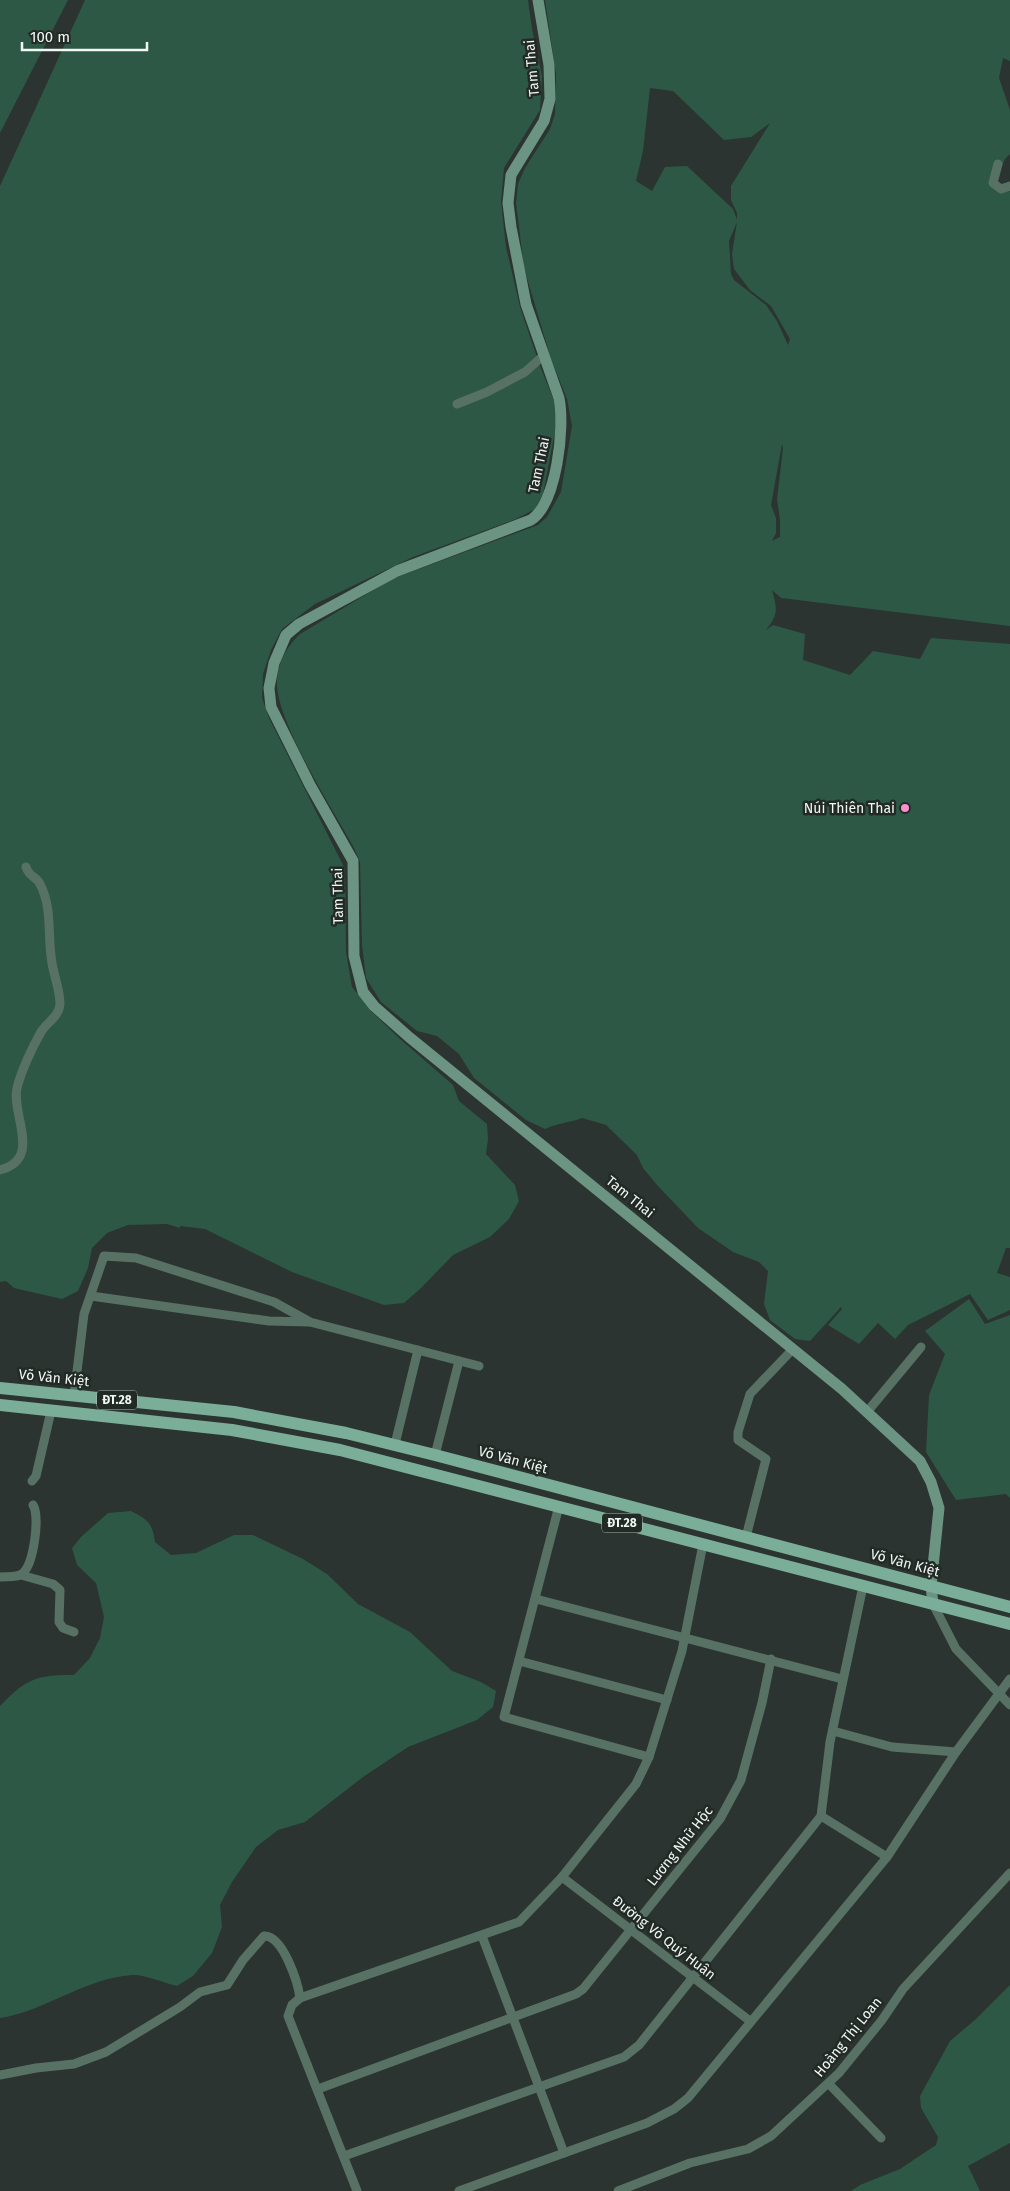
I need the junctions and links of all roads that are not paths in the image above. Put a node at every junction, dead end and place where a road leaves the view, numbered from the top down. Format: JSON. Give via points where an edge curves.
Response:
{"nodes":[{"id":1,"x":538,"y":0,"type":"edge"},
{"id":2,"x":998,"y":164,"type":"dead end"},
{"id":3,"x":1010,"y":186,"type":"edge"},
{"id":4,"x":543,"y":356,"type":"junction"},
{"id":5,"x":457,"y":404,"type":"dead end"},
{"id":6,"x":26,"y":867,"type":"dead end"},
{"id":7,"x":0,"y":1170,"type":"edge"},
{"id":8,"x":91,"y":1296,"type":"junction"},
{"id":9,"x":310,"y":1322,"type":"junction"},
{"id":10,"x":921,"y":1347,"type":"dead end"},
{"id":11,"x":418,"y":1350,"type":"junction"},
{"id":12,"x":792,"y":1350,"type":"junction"},
{"id":13,"x":459,"y":1361,"type":"junction"},
{"id":14,"x":479,"y":1366,"type":"dead end"},
{"id":15,"x":5,"y":1389,"type":"edge"},
{"id":16,"x":74,"y":1396,"type":"junction"},
{"id":17,"x":4,"y":1406,"type":"edge"},
{"id":18,"x":51,"y":1410,"type":"junction"},
{"id":19,"x":234,"y":1412,"type":"junction"},
{"id":20,"x":867,"y":1412,"type":"junction"},
{"id":21,"x":232,"y":1430,"type":"junction"},
{"id":22,"x":394,"y":1444,"type":"junction"},
{"id":23,"x":435,"y":1455,"type":"junction"},
{"id":24,"x":32,"y":1481,"type":"dead end"},
{"id":25,"x":33,"y":1504,"type":"dead end"},
{"id":26,"x":559,"y":1506,"type":"junction"},
{"id":27,"x":746,"y":1537,"type":"junction"},
{"id":28,"x":703,"y":1544,"type":"junction"},
{"id":29,"x":21,"y":1575,"type":"junction"},
{"id":30,"x":0,"y":1577,"type":"edge"},
{"id":31,"x":863,"y":1586,"type":"junction"},
{"id":32,"x":931,"y":1586,"type":"junction"},
{"id":33,"x":536,"y":1599,"type":"junction"},
{"id":34,"x":933,"y":1604,"type":"junction"},
{"id":35,"x":1010,"y":1607,"type":"edge"},
{"id":36,"x":1010,"y":1624,"type":"edge"},
{"id":37,"x":74,"y":1632,"type":"dead end"},
{"id":38,"x":685,"y":1638,"type":"junction"},
{"id":39,"x":771,"y":1659,"type":"junction"},
{"id":40,"x":519,"y":1661,"type":"junction"},
{"id":41,"x":842,"y":1679,"type":"junction"},
{"id":42,"x":1010,"y":1679,"type":"edge"},
{"id":43,"x":997,"y":1694,"type":"junction"},
{"id":44,"x":667,"y":1700,"type":"junction"},
{"id":45,"x":1010,"y":1705,"type":"edge"},
{"id":46,"x":833,"y":1731,"type":"junction"},
{"id":47,"x":956,"y":1752,"type":"junction"},
{"id":48,"x":649,"y":1757,"type":"junction"},
{"id":49,"x":821,"y":1816,"type":"junction"},
{"id":50,"x":887,"y":1857,"type":"junction"},
{"id":51,"x":1010,"y":1873,"type":"edge"},
{"id":52,"x":562,"y":1877,"type":"junction"},
{"id":53,"x":631,"y":1930,"type":"junction"},
{"id":54,"x":482,"y":1936,"type":"junction"},
{"id":55,"x":694,"y":1978,"type":"junction"},
{"id":56,"x":300,"y":1998,"type":"junction"},
{"id":57,"x":513,"y":2018,"type":"junction"},
{"id":58,"x":750,"y":2021,"type":"junction"},
{"id":59,"x":0,"y":2075,"type":"edge"},
{"id":60,"x":829,"y":2084,"type":"junction"},
{"id":61,"x":539,"y":2087,"type":"junction"},
{"id":62,"x":318,"y":2089,"type":"junction"},
{"id":63,"x":881,"y":2138,"type":"dead end"},
{"id":64,"x":564,"y":2153,"type":"junction"},
{"id":65,"x":344,"y":2156,"type":"junction"},
{"id":66,"x":357,"y":2191,"type":"edge"},
{"id":67,"x":459,"y":2191,"type":"edge"},
{"id":68,"x":618,"y":2191,"type":"edge"}],
"edges":[{"from":1,"to":4,"type":"street","name":"Tam Thai","via":[[549,65],[550,99],[544,121],[511,175],[508,203],[526,304]]},
{"from":2,"to":3,"type":"street","via":[[993,183],[1003,189]]},
{"from":4,"to":5,"type":"street","via":[[525,372]]},
{"from":4,"to":12,"type":"street","name":"Tam Thai","via":[[559,398],[563,419],[551,491],[538,515],[397,571],[300,624],[286,635],[274,663],[269,688],[271,707],[353,861],[354,956],[363,992],[374,1006]]},
{"from":6,"to":7,"type":"street","via":[[29,875],[40,883],[46,900],[60,1004],[54,1018],[40,1033],[17,1088],[16,1102],[24,1148],[16,1161]]},
{"from":8,"to":9,"type":"street","via":[[269,1321]]},
{"from":8,"to":9,"type":"street","via":[[104,1256],[136,1258],[274,1302]]},
{"from":8,"to":16,"type":"street","via":[[84,1314]]},
{"from":9,"to":11,"type":"street"},
{"from":10,"to":20,"type":"street"},
{"from":11,"to":13,"type":"street"},
{"from":11,"to":22,"type":"street"},
{"from":12,"to":20,"type":"street","name":"Tam Thai"},
{"from":12,"to":27,"type":"street","via":[[750,1394],[738,1432],[738,1440],[766,1459]]},
{"from":13,"to":14,"type":"street"},
{"from":13,"to":23,"type":"street"},
{"from":15,"to":16,"type":"main road","name":"Võ Văn Kiệt","number":"ĐT.28"},
{"from":15,"to":17,"type":"main road"},
{"from":16,"to":19,"type":"main road","name":"Võ Văn Kiệt","number":"ĐT.28"},
{"from":17,"to":18,"type":"main road","number":"ĐT.28"},
{"from":18,"to":21,"type":"main road","number":"ĐT.28"},
{"from":18,"to":24,"type":"street","via":[[36,1476]]},
{"from":19,"to":21,"type":"main road"},
{"from":19,"to":22,"type":"main road","name":"Võ Văn Kiệt","number":"ĐT.28"},
{"from":20,"to":32,"type":"street","name":"Tam Thai","via":[[920,1460],[931,1482],[938,1508]]},
{"from":21,"to":26,"type":"main road","number":"ĐT.28","via":[[340,1450]]},
{"from":22,"to":23,"type":"main road","name":"Võ Văn Kiệt","number":"ĐT.28"},
{"from":23,"to":27,"type":"main road","name":"Võ Văn Kiệt","number":"ĐT.28"},
{"from":25,"to":29,"type":"street","via":[[36,1512],[35,1545]]},
{"from":26,"to":28,"type":"main road","number":"ĐT.28"},
{"from":26,"to":33,"type":"street"},
{"from":27,"to":32,"type":"main road","name":"Võ Văn Kiệt","number":"ĐT.28"},
{"from":28,"to":31,"type":"main road","number":"ĐT.28"},
{"from":28,"to":38,"type":"street"},
{"from":29,"to":30,"type":"street"},
{"from":29,"to":37,"type":"street","via":[[53,1584],[60,1590],[59,1622]]},
{"from":31,"to":34,"type":"main road","number":"ĐT.28"},
{"from":31,"to":41,"type":"street"},
{"from":32,"to":34,"type":"street","name":"Tam Thai"},
{"from":32,"to":35,"type":"main road","name":"Võ Văn Kiệt","number":"ĐT.28"},
{"from":33,"to":38,"type":"street"},
{"from":33,"to":40,"type":"street"},
{"from":34,"to":36,"type":"main road","number":"ĐT.28"},
{"from":34,"to":43,"type":"street","name":"Tam Thai","via":[[956,1650]]},
{"from":38,"to":39,"type":"street"},
{"from":38,"to":44,"type":"street"},
{"from":39,"to":41,"type":"street"},
{"from":39,"to":53,"type":"street","name":"Lương Nhữ Hộc","via":[[737,1789],[720,1819]]},
{"from":40,"to":44,"type":"street"},
{"from":40,"to":48,"type":"street","via":[[504,1717]]},
{"from":41,"to":46,"type":"street"},
{"from":42,"to":43,"type":"street"},
{"from":43,"to":45,"type":"street","name":"Tam Thai"},
{"from":43,"to":47,"type":"street"},
{"from":44,"to":48,"type":"street"},
{"from":46,"to":47,"type":"street","via":[[892,1747]]},
{"from":46,"to":49,"type":"street"},
{"from":47,"to":50,"type":"street"},
{"from":48,"to":52,"type":"street","via":[[636,1784]]},
{"from":49,"to":50,"type":"street"},
{"from":49,"to":55,"type":"street"},
{"from":50,"to":58,"type":"street"},
{"from":51,"to":60,"type":"street","name":"Hoàng Thị Loan","via":[[903,1990]]},
{"from":52,"to":53,"type":"street","name":"Đường Võ Quý Huân"},
{"from":52,"to":54,"type":"street","via":[[519,1922]]},
{"from":53,"to":55,"type":"street","name":"Đường Võ Quý Huân"},
{"from":53,"to":57,"type":"street","name":"Lương Nhữ Hộc","via":[[583,1989]]},
{"from":54,"to":56,"type":"street"},
{"from":54,"to":57,"type":"street"},
{"from":55,"to":58,"type":"street","name":"Đường Võ Quý Huân"},
{"from":55,"to":61,"type":"street","via":[[639,2045],[624,2057]]},
{"from":56,"to":59,"type":"street","via":[[298,1982],[285,1954],[277,1942],[264,1936],[227,1985],[200,1992],[106,2052],[74,2064]]},
{"from":56,"to":62,"type":"street","via":[[292,2005],[288,2016]]},
{"from":57,"to":61,"type":"street"},
{"from":57,"to":62,"type":"street","name":"Lương Nhữ Hộc"},
{"from":58,"to":64,"type":"street","via":[[688,2098],[674,2109],[647,2123]]},
{"from":60,"to":63,"type":"street"},
{"from":60,"to":68,"type":"street","name":"Hoàng Thị Loan","via":[[771,2136],[748,2149],[690,2163]]},
{"from":61,"to":64,"type":"street"},
{"from":61,"to":65,"type":"street"},
{"from":62,"to":65,"type":"street"},
{"from":64,"to":67,"type":"street"},
{"from":65,"to":66,"type":"street"}]}
